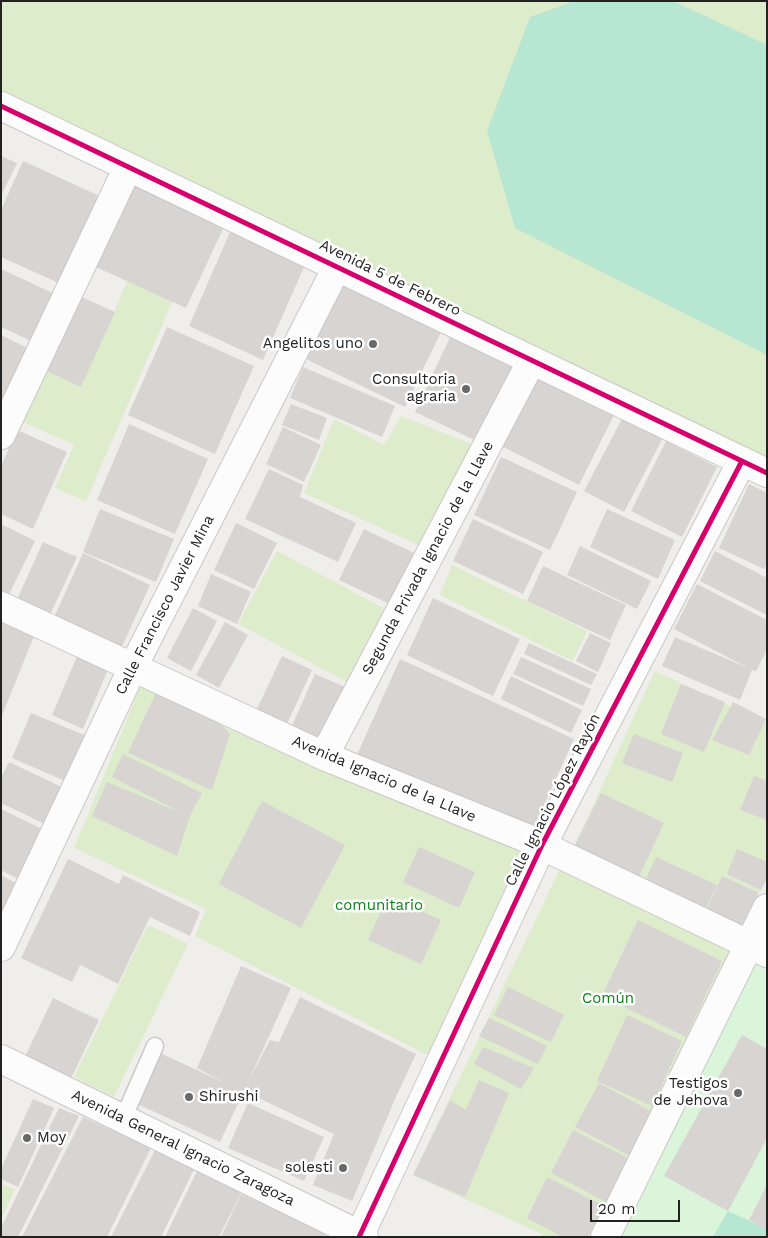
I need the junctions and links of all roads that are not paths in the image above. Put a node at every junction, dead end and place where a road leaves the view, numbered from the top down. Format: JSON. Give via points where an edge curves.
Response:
{"nodes":[{"id":1,"x":1,"y":106,"type":"edge"},
{"id":2,"x":128,"y":166,"type":"junction"},
{"id":3,"x":337,"y":267,"type":"junction"},
{"id":4,"x":532,"y":360,"type":"junction"},
{"id":5,"x":1,"y":435,"type":"edge"},
{"id":6,"x":742,"y":461,"type":"junction"},
{"id":7,"x":767,"y":473,"type":"edge"},
{"id":8,"x":1,"y":606,"type":"edge"},
{"id":9,"x":133,"y":667,"type":"junction"},
{"id":10,"x":324,"y":756,"type":"junction"},
{"id":11,"x":542,"y":845,"type":"junction"},
{"id":12,"x":767,"y":908,"type":"edge"},
{"id":13,"x":1,"y":947,"type":"edge"},
{"id":14,"x":758,"y":949,"type":"edge"},
{"id":15,"x":155,"y":1046,"type":"dead end"},
{"id":16,"x":1,"y":1059,"type":"edge"},
{"id":17,"x":123,"y":1119,"type":"junction"},
{"id":18,"x":361,"y":1236,"type":"edge"},
{"id":19,"x":606,"y":1237,"type":"edge"}],
"edges":[{"from":1,"to":2,"type":"street","name":"Avenida 5 de Febrero"},
{"from":2,"to":3,"type":"street","name":"Avenida 5 de Febrero"},
{"from":2,"to":5,"type":"street"},
{"from":3,"to":4,"type":"street","name":"Avenida 5 de Febrero"},
{"from":3,"to":9,"type":"street","name":"Calle Francisco Javier Mina"},
{"from":4,"to":6,"type":"street","name":"Avenida 5 de Febrero"},
{"from":4,"to":10,"type":"street","name":"Segunda Privada Ignacio de la Llave"},
{"from":6,"to":7,"type":"street","name":"Avenida 5 de Febrero"},
{"from":6,"to":11,"type":"street","name":"Calle Ignacio López Rayón"},
{"from":8,"to":9,"type":"street","name":"Avenida Ignacio de la Llave"},
{"from":9,"to":10,"type":"street","name":"Avenida Ignacio de la Llave"},
{"from":9,"to":13,"type":"street","name":"Calle Francisco Javier Mina"},
{"from":10,"to":11,"type":"street","name":"Avenida Ignacio de la Llave"},
{"from":11,"to":14,"type":"street","name":"Avenida Ignacio de la Llave"},
{"from":11,"to":18,"type":"street","name":"Calle Ignacio López Rayón"},
{"from":12,"to":14,"type":"street"},
{"from":14,"to":19,"type":"street"},
{"from":15,"to":17,"type":"lane"},
{"from":16,"to":17,"type":"street","name":"Avenida General Ignacio Zaragoza"},
{"from":17,"to":18,"type":"street","name":"Avenida General Ignacio Zaragoza"}]}
